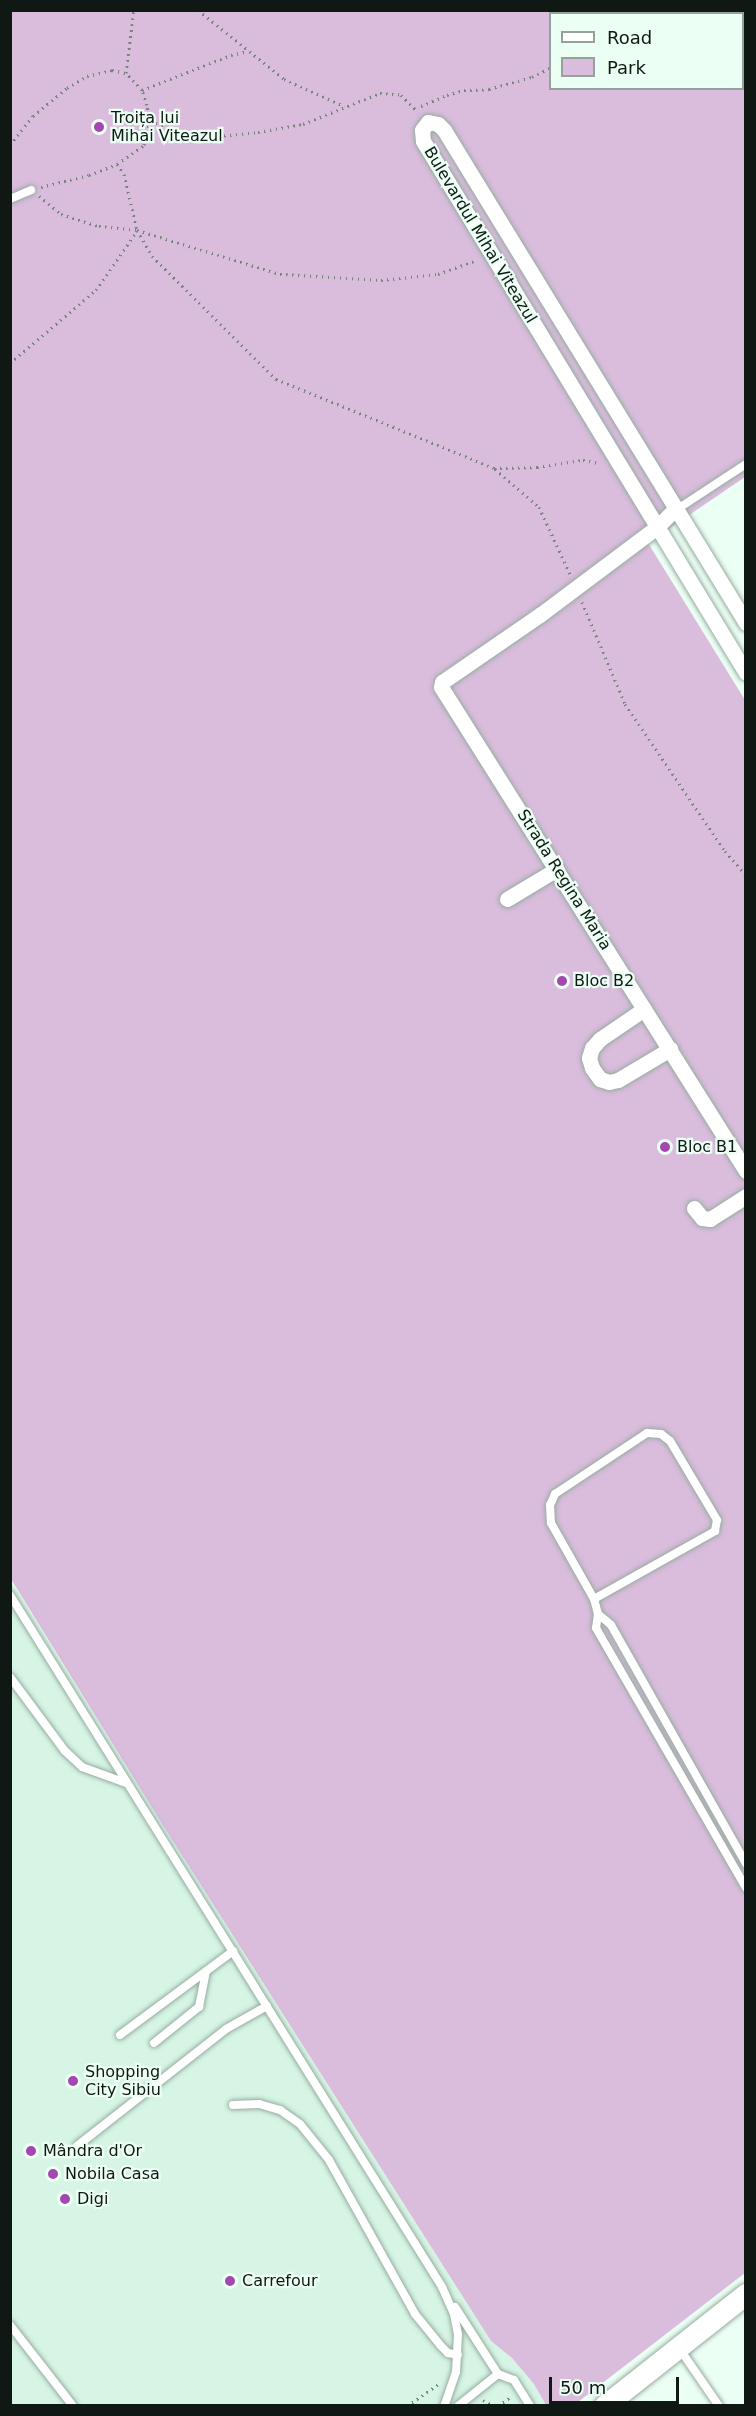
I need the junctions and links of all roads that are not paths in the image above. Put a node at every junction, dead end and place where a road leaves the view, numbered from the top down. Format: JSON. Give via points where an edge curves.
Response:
{"nodes":[{"id":1,"x":31,"y":190,"type":"road end"},
{"id":2,"x":10,"y":199,"type":"edge"},
{"id":3,"x":502,"y":224,"type":"junction"},
{"id":4,"x":482,"y":238,"type":"junction"},
{"id":5,"x":746,"y":464,"type":"edge"},
{"id":6,"x":674,"y":510,"type":"junction"},
{"id":7,"x":657,"y":527,"type":"junction"},
{"id":8,"x":746,"y":623,"type":"edge"},
{"id":9,"x":746,"y":673,"type":"edge"},
{"id":10,"x":557,"y":869,"type":"junction"},
{"id":11,"x":507,"y":899,"type":"dead end"},
{"id":12,"x":644,"y":1009,"type":"junction"},
{"id":13,"x":670,"y":1049,"type":"junction"},
{"id":14,"x":746,"y":1171,"type":"edge"},
{"id":15,"x":746,"y":1196,"type":"edge"},
{"id":16,"x":694,"y":1208,"type":"dead end"},
{"id":17,"x":10,"y":1595,"type":"edge"},
{"id":18,"x":594,"y":1599,"type":"junction"},
{"id":19,"x":598,"y":1614,"type":"junction"},
{"id":20,"x":10,"y":1677,"type":"edge"},
{"id":21,"x":126,"y":1783,"type":"junction"},
{"id":22,"x":746,"y":1864,"type":"edge"},
{"id":23,"x":746,"y":1888,"type":"edge"},
{"id":24,"x":233,"y":1951,"type":"junction"},
{"id":25,"x":206,"y":1972,"type":"junction"},
{"id":26,"x":267,"y":2006,"type":"junction"},
{"id":27,"x":120,"y":2035,"type":"dead end"},
{"id":28,"x":154,"y":2043,"type":"dead end"},
{"id":29,"x":233,"y":2105,"type":"dead end"},
{"id":30,"x":78,"y":2146,"type":"dead end"},
{"id":31,"x":441,"y":2287,"type":"junction"},
{"id":32,"x":744,"y":2298,"type":"edge"},
{"id":33,"x":10,"y":2325,"type":"edge"},
{"id":34,"x":679,"y":2347,"type":"junction"},
{"id":35,"x":458,"y":2355,"type":"junction"},
{"id":36,"x":498,"y":2374,"type":"junction"},
{"id":37,"x":609,"y":2404,"type":"edge"},
{"id":38,"x":73,"y":2406,"type":"edge"},
{"id":39,"x":444,"y":2406,"type":"edge"},
{"id":40,"x":458,"y":2406,"type":"edge"},
{"id":41,"x":530,"y":2406,"type":"edge"},
{"id":42,"x":719,"y":2406,"type":"edge"}],
"edges":[{"from":1,"to":2,"type":"lane"},
{"from":3,"to":4,"type":"street"},
{"from":3,"to":4,"type":"street","name":"Bulevardul Mihai Viteazul","via":[[444,130],[428,122],[422,130],[423,141]]},
{"from":3,"to":6,"type":"street","name":"Bulevardul Mihai Viteazul"},
{"from":4,"to":7,"type":"street","name":"Bulevardul Mihai Viteazul"},
{"from":5,"to":6,"type":"lane"},
{"from":6,"to":7,"type":"street"},
{"from":6,"to":8,"type":"street","name":"Bulevardul Mihai Viteazul"},
{"from":7,"to":9,"type":"street","name":"Bulevardul Mihai Viteazul"},
{"from":7,"to":10,"type":"street","name":"Strada Regina Maria","via":[[442,682],[441,687]]},
{"from":10,"to":11,"type":"street"},
{"from":10,"to":12,"type":"street","name":"Strada Regina Maria"},
{"from":12,"to":13,"type":"street","name":"Strada Regina Maria"},
{"from":12,"to":13,"type":"street","via":[[592,1048],[592,1068],[600,1079],[618,1080]]},
{"from":13,"to":14,"type":"street","name":"Strada Regina Maria"},
{"from":15,"to":16,"type":"street","via":[[710,1219],[702,1218]]},
{"from":17,"to":21,"type":"lane"},
{"from":18,"to":18,"type":"lane","via":[[552,1523],[550,1505],[555,1494],[647,1432],[661,1434],[670,1441],[717,1520],[715,1531]]},
{"from":18,"to":19,"type":"lane"},
{"from":19,"to":22,"type":"lane","via":[[611,1625]]},
{"from":19,"to":23,"type":"lane","via":[[596,1628]]},
{"from":20,"to":21,"type":"lane","via":[[65,1751],[82,1767]]},
{"from":21,"to":24,"type":"lane"},
{"from":24,"to":25,"type":"lane"},
{"from":24,"to":26,"type":"lane"},
{"from":25,"to":27,"type":"lane"},
{"from":25,"to":28,"type":"lane","via":[[199,2007]]},
{"from":26,"to":30,"type":"lane","via":[[226,2029]]},
{"from":26,"to":31,"type":"lane"},
{"from":29,"to":35,"type":"lane","via":[[259,2104],[280,2110],[300,2124],[329,2160],[415,2314],[448,2353]]},
{"from":31,"to":35,"type":"lane","via":[[454,2314]]},
{"from":31,"to":36,"type":"lane"},
{"from":32,"to":34,"type":"street"},
{"from":33,"to":38,"type":"lane"},
{"from":34,"to":37,"type":"street"},
{"from":34,"to":42,"type":"lane"},
{"from":35,"to":39,"type":"lane"},
{"from":36,"to":40,"type":"lane"},
{"from":36,"to":41,"type":"lane","via":[[514,2380]]}]}
